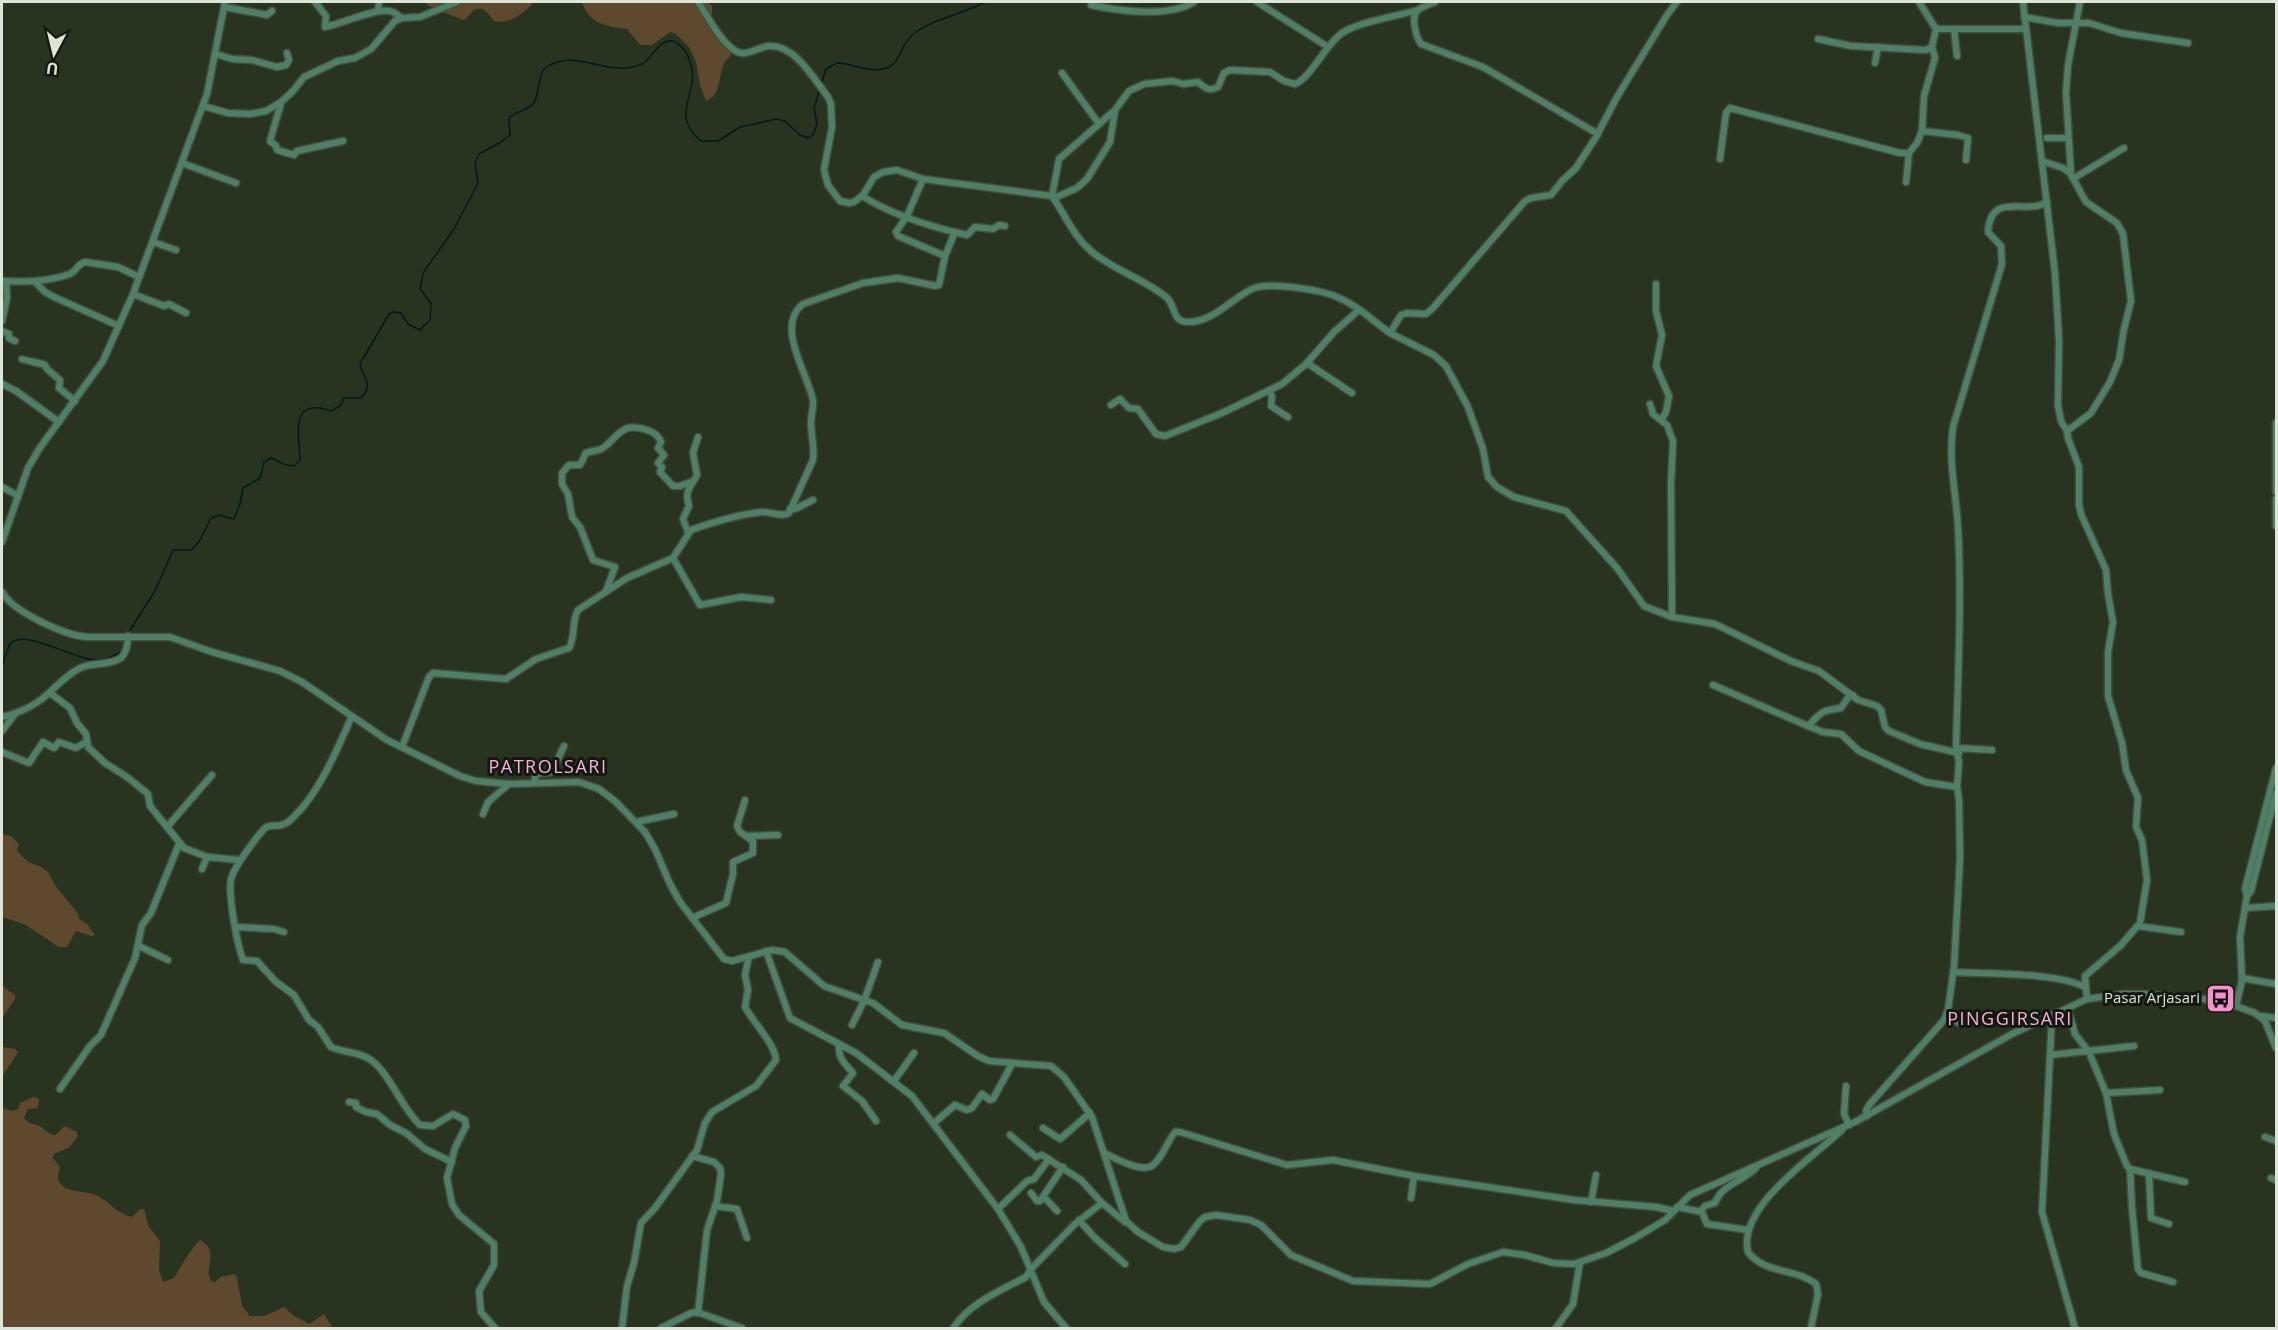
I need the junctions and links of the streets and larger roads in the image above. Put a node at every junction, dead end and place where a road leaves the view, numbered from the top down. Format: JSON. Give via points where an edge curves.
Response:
{"nodes":[{"id":1,"x":315,"y":2,"type":"edge"},
{"id":2,"x":380,"y":2,"type":"edge"},
{"id":3,"x":457,"y":2,"type":"edge"},
{"id":4,"x":698,"y":2,"type":"edge"},
{"id":5,"x":1194,"y":2,"type":"edge"},
{"id":6,"x":1257,"y":2,"type":"edge"},
{"id":7,"x":1435,"y":2,"type":"edge"},
{"id":8,"x":1677,"y":2,"type":"edge"},
{"id":9,"x":1919,"y":2,"type":"edge"},
{"id":10,"x":2023,"y":2,"type":"edge"},
{"id":11,"x":2080,"y":2,"type":"edge"},
{"id":12,"x":225,"y":4,"type":"edge"},
{"id":13,"x":1091,"y":5,"type":"dead end"},
{"id":14,"x":1418,"y":10,"type":"junction"},
{"id":15,"x":272,"y":11,"type":"dead end"},
{"id":16,"x":378,"y":11,"type":"junction"},
{"id":17,"x":2024,"y":17,"type":"junction"},
{"id":18,"x":402,"y":18,"type":"junction"},
{"id":19,"x":2075,"y":24,"type":"junction"},
{"id":20,"x":325,"y":27,"type":"junction"},
{"id":21,"x":1936,"y":29,"type":"junction"},
{"id":22,"x":1954,"y":29,"type":"junction"},
{"id":23,"x":2026,"y":29,"type":"junction"},
{"id":24,"x":324,"y":36,"type":"dead end"},
{"id":25,"x":1818,"y":39,"type":"dead end"},
{"id":26,"x":2188,"y":42,"type":"dead end"},
{"id":27,"x":1328,"y":47,"type":"junction"},
{"id":28,"x":1878,"y":47,"type":"junction"},
{"id":29,"x":1932,"y":47,"type":"junction"},
{"id":30,"x":287,"y":53,"type":"dead end"},
{"id":31,"x":216,"y":54,"type":"junction"},
{"id":32,"x":1957,"y":56,"type":"dead end"},
{"id":33,"x":1875,"y":63,"type":"dead end"},
{"id":34,"x":1062,"y":73,"type":"dead end"},
{"id":35,"x":281,"y":102,"type":"junction"},
{"id":36,"x":203,"y":106,"type":"junction"},
{"id":37,"x":1115,"y":110,"type":"junction"},
{"id":38,"x":1100,"y":124,"type":"junction"},
{"id":39,"x":1922,"y":131,"type":"junction"},
{"id":40,"x":1598,"y":134,"type":"junction"},
{"id":41,"x":2048,"y":138,"type":"dead end"},
{"id":42,"x":2067,"y":138,"type":"junction"},
{"id":43,"x":343,"y":141,"type":"dead end"},
{"id":44,"x":2124,"y":148,"type":"dead end"},
{"id":45,"x":1909,"y":153,"type":"junction"},
{"id":46,"x":1720,"y":159,"type":"dead end"},
{"id":47,"x":1966,"y":159,"type":"dead end"},
{"id":48,"x":2042,"y":161,"type":"junction"},
{"id":49,"x":182,"y":163,"type":"junction"},
{"id":50,"x":2072,"y":176,"type":"junction"},
{"id":51,"x":923,"y":179,"type":"junction"},
{"id":52,"x":1906,"y":182,"type":"dead end"},
{"id":53,"x":236,"y":183,"type":"dead end"},
{"id":54,"x":862,"y":196,"type":"junction"},
{"id":55,"x":1053,"y":197,"type":"junction"},
{"id":56,"x":2047,"y":202,"type":"junction"},
{"id":57,"x":907,"y":216,"type":"junction"},
{"id":58,"x":1005,"y":226,"type":"dead end"},
{"id":59,"x":955,"y":232,"type":"junction"},
{"id":60,"x":153,"y":243,"type":"junction"},
{"id":61,"x":176,"y":250,"type":"dead end"},
{"id":62,"x":945,"y":256,"type":"junction"},
{"id":63,"x":139,"y":277,"type":"junction"},
{"id":64,"x":4,"y":281,"type":"edge"},
{"id":65,"x":35,"y":282,"type":"junction"},
{"id":66,"x":1656,"y":285,"type":"dead end"},
{"id":67,"x":133,"y":294,"type":"junction"},
{"id":68,"x":1359,"y":310,"type":"junction"},
{"id":69,"x":186,"y":312,"type":"dead end"},
{"id":70,"x":2,"y":321,"type":"edge"},
{"id":71,"x":119,"y":326,"type":"junction"},
{"id":72,"x":2,"y":332,"type":"edge"},
{"id":73,"x":1390,"y":333,"type":"junction"},
{"id":74,"x":15,"y":341,"type":"dead end"},
{"id":75,"x":22,"y":359,"type":"dead end"},
{"id":76,"x":1307,"y":363,"type":"junction"},
{"id":77,"x":2,"y":384,"type":"edge"},
{"id":78,"x":1269,"y":391,"type":"junction"},
{"id":79,"x":1352,"y":393,"type":"dead end"},
{"id":80,"x":75,"y":401,"type":"junction"},
{"id":81,"x":1650,"y":404,"type":"dead end"},
{"id":82,"x":1111,"y":405,"type":"dead end"},
{"id":83,"x":1288,"y":417,"type":"dead end"},
{"id":84,"x":1662,"y":419,"type":"junction"},
{"id":85,"x":59,"y":422,"type":"junction"},
{"id":86,"x":2277,"y":423,"type":"edge"},
{"id":87,"x":2067,"y":431,"type":"junction"},
{"id":88,"x":698,"y":437,"type":"dead end"},
{"id":89,"x":691,"y":482,"type":"junction"},
{"id":90,"x":2,"y":488,"type":"edge"},
{"id":91,"x":2277,"y":492,"type":"edge"},
{"id":92,"x":17,"y":495,"type":"junction"},
{"id":93,"x":2277,"y":499,"type":"edge"},
{"id":94,"x":813,"y":500,"type":"dead end"},
{"id":95,"x":790,"y":509,"type":"junction"},
{"id":96,"x":2277,"y":526,"type":"edge"},
{"id":97,"x":688,"y":532,"type":"junction"},
{"id":98,"x":2,"y":542,"type":"edge"},
{"id":99,"x":674,"y":558,"type":"junction"},
{"id":100,"x":606,"y":591,"type":"junction"},
{"id":101,"x":2,"y":592,"type":"edge"},
{"id":102,"x":771,"y":600,"type":"dead end"},
{"id":103,"x":1672,"y":617,"type":"junction"},
{"id":104,"x":125,"y":641,"type":"junction"},
{"id":105,"x":1713,"y":685,"type":"dead end"},
{"id":106,"x":50,"y":693,"type":"junction"},
{"id":107,"x":1853,"y":695,"type":"junction"},
{"id":108,"x":15,"y":714,"type":"junction"},
{"id":109,"x":352,"y":716,"type":"junction"},
{"id":110,"x":2,"y":717,"type":"edge"},
{"id":111,"x":1808,"y":726,"type":"junction"},
{"id":112,"x":2,"y":730,"type":"edge"},
{"id":113,"x":86,"y":742,"type":"junction"},
{"id":114,"x":564,"y":746,"type":"dead end"},
{"id":115,"x":402,"y":747,"type":"junction"},
{"id":116,"x":1957,"y":750,"type":"junction"},
{"id":117,"x":1992,"y":750,"type":"dead end"},
{"id":118,"x":2,"y":752,"type":"edge"},
{"id":119,"x":2277,"y":768,"type":"edge"},
{"id":120,"x":212,"y":775,"type":"dead end"},
{"id":121,"x":534,"y":783,"type":"junction"},
{"id":122,"x":509,"y":784,"type":"junction"},
{"id":123,"x":1957,"y":787,"type":"junction"},
{"id":124,"x":2277,"y":793,"type":"edge"},
{"id":125,"x":745,"y":800,"type":"dead end"},
{"id":126,"x":483,"y":814,"type":"dead end"},
{"id":127,"x":674,"y":814,"type":"dead end"},
{"id":128,"x":636,"y":822,"type":"junction"},
{"id":129,"x":167,"y":827,"type":"junction"},
{"id":130,"x":778,"y":835,"type":"dead end"},
{"id":131,"x":748,"y":837,"type":"junction"},
{"id":132,"x":179,"y":844,"type":"junction"},
{"id":133,"x":207,"y":857,"type":"junction"},
{"id":134,"x":239,"y":860,"type":"junction"},
{"id":135,"x":202,"y":869,"type":"dead end"},
{"id":136,"x":2247,"y":896,"type":"junction"},
{"id":137,"x":2277,"y":906,"type":"edge"},
{"id":138,"x":2245,"y":908,"type":"junction"},
{"id":139,"x":692,"y":918,"type":"junction"},
{"id":140,"x":2138,"y":926,"type":"junction"},
{"id":141,"x":236,"y":927,"type":"junction"},
{"id":142,"x":284,"y":932,"type":"dead end"},
{"id":143,"x":2181,"y":932,"type":"dead end"},
{"id":144,"x":139,"y":946,"type":"junction"},
{"id":145,"x":766,"y":951,"type":"junction"},
{"id":146,"x":749,"y":957,"type":"junction"},
{"id":147,"x":168,"y":960,"type":"dead end"},
{"id":148,"x":878,"y":962,"type":"dead end"},
{"id":149,"x":1953,"y":972,"type":"junction"},
{"id":150,"x":2242,"y":978,"type":"junction"},
{"id":151,"x":2277,"y":984,"type":"edge"},
{"id":152,"x":2085,"y":987,"type":"junction"},
{"id":153,"x":2087,"y":999,"type":"junction"},
{"id":154,"x":864,"y":1001,"type":"junction"},
{"id":155,"x":2236,"y":1006,"type":"junction"},
{"id":156,"x":2068,"y":1009,"type":"junction"},
{"id":157,"x":1946,"y":1015,"type":"junction"},
{"id":158,"x":2052,"y":1016,"type":"junction"},
{"id":159,"x":2261,"y":1016,"type":"junction"},
{"id":160,"x":2277,"y":1018,"type":"edge"},
{"id":161,"x":1959,"y":1023,"type":"dead end"},
{"id":162,"x":852,"y":1025,"type":"dead end"},
{"id":163,"x":839,"y":1044,"type":"junction"},
{"id":164,"x":2134,"y":1046,"type":"dead end"},
{"id":165,"x":2277,"y":1048,"type":"edge"},
{"id":166,"x":2087,"y":1050,"type":"junction"},
{"id":167,"x":914,"y":1053,"type":"dead end"},
{"id":168,"x":2050,"y":1055,"type":"junction"},
{"id":169,"x":1012,"y":1064,"type":"junction"},
{"id":170,"x":894,"y":1081,"type":"junction"},
{"id":171,"x":1846,"y":1086,"type":"dead end"},
{"id":172,"x":60,"y":1089,"type":"dead end"},
{"id":173,"x":2160,"y":1090,"type":"dead end"},
{"id":174,"x":2106,"y":1093,"type":"junction"},
{"id":175,"x":349,"y":1102,"type":"dead end"},
{"id":176,"x":1090,"y":1113,"type":"junction"},
{"id":177,"x":1867,"y":1116,"type":"junction"},
{"id":178,"x":876,"y":1121,"type":"dead end"},
{"id":179,"x":934,"y":1123,"type":"junction"},
{"id":180,"x":1848,"y":1125,"type":"junction"},
{"id":181,"x":1043,"y":1128,"type":"dead end"},
{"id":182,"x":1010,"y":1135,"type":"dead end"},
{"id":183,"x":2265,"y":1137,"type":"dead end"},
{"id":184,"x":2277,"y":1141,"type":"edge"},
{"id":185,"x":1104,"y":1153,"type":"junction"},
{"id":186,"x":692,"y":1156,"type":"junction"},
{"id":187,"x":1049,"y":1159,"type":"junction"},
{"id":188,"x":452,"y":1162,"type":"junction"},
{"id":189,"x":1758,"y":1165,"type":"junction"},
{"id":190,"x":1063,"y":1167,"type":"junction"},
{"id":191,"x":2130,"y":1169,"type":"junction"},
{"id":192,"x":2149,"y":1173,"type":"junction"},
{"id":193,"x":1596,"y":1175,"type":"dead end"},
{"id":194,"x":1414,"y":1176,"type":"junction"},
{"id":195,"x":2185,"y":1182,"type":"dead end"},
{"id":196,"x":1050,"y":1188,"type":"junction"},
{"id":197,"x":1031,"y":1193,"type":"dead end"},
{"id":198,"x":1056,"y":1194,"type":"dead end"},
{"id":199,"x":1044,"y":1197,"type":"junction"},
{"id":200,"x":1411,"y":1198,"type":"dead end"},
{"id":201,"x":1591,"y":1202,"type":"junction"},
{"id":202,"x":1102,"y":1203,"type":"junction"},
{"id":203,"x":715,"y":1206,"type":"junction"},
{"id":204,"x":998,"y":1209,"type":"junction"},
{"id":205,"x":1676,"y":1209,"type":"junction"},
{"id":206,"x":1057,"y":1211,"type":"dead end"},
{"id":207,"x":1701,"y":1211,"type":"junction"},
{"id":208,"x":1079,"y":1220,"type":"junction"},
{"id":209,"x":2169,"y":1224,"type":"dead end"},
{"id":210,"x":1132,"y":1227,"type":"junction"},
{"id":211,"x":1748,"y":1230,"type":"junction"},
{"id":212,"x":747,"y":1239,"type":"dead end"},
{"id":213,"x":1580,"y":1262,"type":"junction"},
{"id":214,"x":1125,"y":1264,"type":"dead end"},
{"id":215,"x":1031,"y":1269,"type":"junction"},
{"id":216,"x":2173,"y":1282,"type":"dead end"},
{"id":217,"x":698,"y":1313,"type":"junction"},
{"id":218,"x":954,"y":1328,"type":"edge"},
{"id":219,"x":495,"y":1329,"type":"edge"},
{"id":220,"x":622,"y":1329,"type":"edge"},
{"id":221,"x":661,"y":1329,"type":"edge"},
{"id":222,"x":742,"y":1329,"type":"edge"},
{"id":223,"x":1066,"y":1329,"type":"edge"},
{"id":224,"x":1556,"y":1329,"type":"edge"},
{"id":225,"x":1811,"y":1329,"type":"edge"},
{"id":226,"x":2075,"y":1329,"type":"edge"}],
"edges":[{"from":1,"to":20,"type":"street","via":[[326,16]]},
{"from":2,"to":16,"type":"street"},
{"from":3,"to":18,"type":"street","via":[[420,17]]},
{"from":4,"to":54,"type":"street","via":[[716,31],[735,50],[752,52],[766,46],[778,47],[813,76],[831,104],[831,144],[824,163],[825,177],[840,201],[849,203]]},
{"from":5,"to":13,"type":"street","via":[[1165,11]]},
{"from":6,"to":27,"type":"street"},
{"from":7,"to":14,"type":"street"},
{"from":8,"to":40,"type":"street"},
{"from":9,"to":21,"type":"street"},
{"from":10,"to":17,"type":"street"},
{"from":11,"to":19,"type":"street"},
{"from":12,"to":15,"type":"street","via":[[256,15]]},
{"from":12,"to":31,"type":"street"},
{"from":14,"to":27,"type":"street","via":[[1352,28]]},
{"from":14,"to":40,"type":"street","via":[[1415,21],[1421,44],[1483,67]]},
{"from":16,"to":18,"type":"street","via":[[390,11]]},
{"from":16,"to":20,"type":"street"},
{"from":17,"to":19,"type":"street"},
{"from":17,"to":23,"type":"street"},
{"from":18,"to":35,"type":"street","via":[[371,49],[304,77]]},
{"from":19,"to":26,"type":"street","via":[[2094,23],[2121,33]]},
{"from":19,"to":42,"type":"street","via":[[2068,65]]},
{"from":20,"to":24,"type":"street"},
{"from":21,"to":22,"type":"street"},
{"from":21,"to":29,"type":"street"},
{"from":22,"to":23,"type":"street"},
{"from":22,"to":32,"type":"street"},
{"from":23,"to":48,"type":"street"},
{"from":25,"to":28,"type":"street"},
{"from":27,"to":37,"type":"street","via":[[1305,78],[1295,84],[1267,71],[1230,70],[1212,90],[1197,82],[1144,84],[1129,92]]},
{"from":28,"to":29,"type":"street"},
{"from":28,"to":33,"type":"street"},
{"from":29,"to":39,"type":"street","via":[[1934,61],[1924,96]]},
{"from":30,"to":31,"type":"street","via":[[286,65],[278,67]]},
{"from":31,"to":36,"type":"street"},
{"from":34,"to":38,"type":"street"},
{"from":35,"to":36,"type":"street","via":[[250,114]]},
{"from":35,"to":43,"type":"street","via":[[270,141],[277,150],[294,155],[297,151]]},
{"from":36,"to":49,"type":"street"},
{"from":37,"to":38,"type":"street"},
{"from":37,"to":55,"type":"street","via":[[1110,142],[1087,179],[1077,188]]},
{"from":38,"to":55,"type":"street","via":[[1058,160]]},
{"from":39,"to":45,"type":"street"},
{"from":39,"to":47,"type":"street","via":[[1968,138]]},
{"from":40,"to":73,"type":"street","via":[[1554,193],[1525,201],[1433,308],[1426,314],[1401,315]]},
{"from":41,"to":42,"type":"street"},
{"from":42,"to":50,"type":"street"},
{"from":44,"to":50,"type":"street"},
{"from":45,"to":46,"type":"street","via":[[1730,108]]},
{"from":45,"to":52,"type":"street"},
{"from":48,"to":50,"type":"street","via":[[2063,168]]},
{"from":48,"to":56,"type":"street"},
{"from":49,"to":53,"type":"street"},
{"from":49,"to":60,"type":"street"},
{"from":50,"to":87,"type":"street","via":[[2086,202],[2122,230],[2131,302],[2112,378],[2091,413]]},
{"from":51,"to":54,"type":"street","via":[[897,170],[883,172],[871,180]]},
{"from":51,"to":55,"type":"street"},
{"from":51,"to":57,"type":"street"},
{"from":54,"to":57,"type":"street","via":[[881,208]]},
{"from":55,"to":68,"type":"street","via":[[1065,219],[1092,251],[1168,298],[1181,321],[1206,318],[1252,288],[1263,286],[1334,296]]},
{"from":56,"to":87,"type":"street","via":[[2059,340],[2058,406]]},
{"from":56,"to":116,"type":"street","via":[[2030,207],[2008,205],[1991,218],[1988,232],[2001,246],[2002,264],[1953,427],[1950,452],[1958,527]]},
{"from":57,"to":59,"type":"street","via":[[927,227]]},
{"from":57,"to":62,"type":"street","via":[[896,230],[897,235]]},
{"from":58,"to":59,"type":"street","via":[[974,227],[967,235]]},
{"from":59,"to":62,"type":"street"},
{"from":60,"to":61,"type":"street"},
{"from":60,"to":63,"type":"street"},
{"from":62,"to":95,"type":"street","via":[[938,286],[898,278],[863,283],[798,309],[791,333],[813,403],[814,452],[811,467]]},
{"from":63,"to":65,"type":"street","via":[[118,267],[85,262],[71,273]]},
{"from":63,"to":67,"type":"street"},
{"from":64,"to":65,"type":"street"},
{"from":64,"to":70,"type":"street","via":[[7,298]]},
{"from":65,"to":71,"type":"street","via":[[54,297]]},
{"from":66,"to":84,"type":"street","via":[[1656,311],[1662,335],[1656,366],[1669,396]]},
{"from":67,"to":69,"type":"street"},
{"from":67,"to":71,"type":"street"},
{"from":68,"to":73,"type":"street"},
{"from":68,"to":76,"type":"street"},
{"from":71,"to":80,"type":"street","via":[[103,361]]},
{"from":72,"to":74,"type":"street"},
{"from":73,"to":103,"type":"street","via":[[1434,355],[1446,366],[1467,404],[1488,477],[1497,487],[1514,497],[1566,511],[1617,568],[1640,601],[1655,612]]},
{"from":75,"to":80,"type":"street","via":[[45,365],[60,380],[59,388]]},
{"from":76,"to":78,"type":"street"},
{"from":76,"to":79,"type":"street"},
{"from":77,"to":85,"type":"street"},
{"from":78,"to":82,"type":"street","via":[[1165,436],[1156,434],[1138,409],[1130,409],[1120,399]]},
{"from":78,"to":83,"type":"street","via":[[1270,405]]},
{"from":80,"to":85,"type":"street"},
{"from":81,"to":84,"type":"street","via":[[1653,414]]},
{"from":84,"to":103,"type":"street","via":[[1674,441]]},
{"from":85,"to":92,"type":"street","via":[[34,457]]},
{"from":86,"to":91,"type":"street"},
{"from":87,"to":140,"type":"street","via":[[2079,467],[2081,514],[2106,570],[2113,614],[2108,696],[2126,770],[2138,798],[2136,827],[2146,867],[2144,905]]},
{"from":88,"to":89,"type":"street","via":[[693,453],[697,474]]},
{"from":89,"to":97,"type":"street","via":[[689,506],[683,519]]},
{"from":89,"to":100,"type":"street","via":[[680,486],[670,483],[658,463],[664,455],[658,448],[660,438],[636,428],[625,429],[602,448],[586,453],[580,465],[569,465],[562,473],[572,517],[593,560],[615,567]]},
{"from":90,"to":92,"type":"street"},
{"from":92,"to":98,"type":"street"},
{"from":93,"to":96,"type":"street"},
{"from":94,"to":95,"type":"street"},
{"from":95,"to":97,"type":"street","via":[[786,515],[752,514]]},
{"from":97,"to":99,"type":"street"},
{"from":99,"to":100,"type":"street"},
{"from":99,"to":102,"type":"street","via":[[700,605],[739,597]]},
{"from":100,"to":115,"type":"street","via":[[578,610],[569,648],[536,659],[506,679],[433,673]]},
{"from":101,"to":104,"type":"street","via":[[13,605],[74,636]]},
{"from":103,"to":107,"type":"street","via":[[1724,627],[1819,671]]},
{"from":104,"to":106,"type":"street","via":[[122,657],[80,668]]},
{"from":104,"to":109,"type":"street","via":[[170,637],[280,671],[302,681]]},
{"from":105,"to":111,"type":"street"},
{"from":106,"to":108,"type":"street"},
{"from":106,"to":113,"type":"street","via":[[70,708],[86,734]]},
{"from":107,"to":111,"type":"street","via":[[1841,708],[1822,711]]},
{"from":107,"to":116,"type":"street","via":[[1881,710],[1889,731],[1920,744]]},
{"from":108,"to":110,"type":"street"},
{"from":108,"to":112,"type":"street"},
{"from":109,"to":115,"type":"street"},
{"from":109,"to":134,"type":"street","via":[[311,796],[288,822],[264,830]]},
{"from":111,"to":123,"type":"street","via":[[1841,734],[1859,751],[1925,782]]},
{"from":113,"to":118,"type":"street","via":[[76,748],[58,742],[54,748],[43,742],[29,763]]},
{"from":113,"to":129,"type":"street","via":[[105,763],[148,794],[150,806]]},
{"from":114,"to":121,"type":"street","via":[[554,770],[536,774]]},
{"from":115,"to":122,"type":"street","via":[[460,776]]},
{"from":116,"to":117,"type":"street"},
{"from":116,"to":123,"type":"street"},
{"from":119,"to":136,"type":"street","via":[[2245,889]]},
{"from":120,"to":129,"type":"street"},
{"from":121,"to":122,"type":"street"},
{"from":121,"to":128,"type":"street","via":[[579,782],[594,786]]},
{"from":122,"to":126,"type":"street","via":[[488,802]]},
{"from":123,"to":149,"type":"street","via":[[1960,858]]},
{"from":124,"to":136,"type":"street"},
{"from":125,"to":131,"type":"street","via":[[737,826]]},
{"from":127,"to":128,"type":"street"},
{"from":128,"to":139,"type":"street"},
{"from":129,"to":132,"type":"street"},
{"from":130,"to":131,"type":"street"},
{"from":131,"to":139,"type":"street","via":[[753,851],[733,862],[727,902]]},
{"from":132,"to":133,"type":"street"},
{"from":132,"to":144,"type":"street","via":[[151,913],[142,925]]},
{"from":133,"to":134,"type":"street"},
{"from":133,"to":135,"type":"street"},
{"from":134,"to":141,"type":"street","via":[[231,883]]},
{"from":136,"to":138,"type":"street"},
{"from":137,"to":138,"type":"street"},
{"from":138,"to":150,"type":"street","via":[[2240,937]]},
{"from":139,"to":146,"type":"street","via":[[724,959]]},
{"from":140,"to":143,"type":"street"},
{"from":140,"to":152,"type":"street","via":[[2085,976]]},
{"from":141,"to":142,"type":"street"},
{"from":141,"to":188,"type":"street","via":[[243,960],[257,961],[294,995],[331,1047],[358,1054],[378,1066],[420,1125],[434,1126],[453,1114],[465,1120]]},
{"from":144,"to":147,"type":"street"},
{"from":144,"to":172,"type":"street","via":[[101,1035]]},
{"from":145,"to":146,"type":"street"},
{"from":145,"to":154,"type":"street","via":[[786,952],[824,986]]},
{"from":145,"to":163,"type":"street","via":[[789,1018]]},
{"from":146,"to":186,"type":"street","via":[[745,1007],[776,1058],[756,1086],[712,1112]]},
{"from":148,"to":154,"type":"street"},
{"from":149,"to":152,"type":"street","via":[[2042,977],[2073,981]]},
{"from":149,"to":157,"type":"street"},
{"from":150,"to":151,"type":"street"},
{"from":150,"to":155,"type":"street"},
{"from":152,"to":153,"type":"street"},
{"from":153,"to":155,"type":"street","via":[[2145,994]]},
{"from":153,"to":156,"type":"street"},
{"from":154,"to":162,"type":"street"},
{"from":154,"to":169,"type":"street","via":[[879,1006],[902,1024],[936,1030],[989,1061]]},
{"from":155,"to":159,"type":"street"},
{"from":156,"to":158,"type":"street"},
{"from":156,"to":166,"type":"street","via":[[2075,1034]]},
{"from":157,"to":161,"type":"street"},
{"from":157,"to":177,"type":"street","via":[[1869,1105]]},
{"from":158,"to":168,"type":"street"},
{"from":158,"to":177,"type":"street"},
{"from":159,"to":160,"type":"street"},
{"from":159,"to":165,"type":"street"},
{"from":163,"to":170,"type":"street"},
{"from":163,"to":178,"type":"street","via":[[839,1056],[853,1073],[843,1086],[862,1101]]},
{"from":164,"to":166,"type":"street"},
{"from":166,"to":168,"type":"street"},
{"from":166,"to":174,"type":"street"},
{"from":167,"to":170,"type":"street"},
{"from":168,"to":226,"type":"street","via":[[2042,1212]]},
{"from":169,"to":176,"type":"street","via":[[1051,1066]]},
{"from":169,"to":179,"type":"street","via":[[993,1099],[982,1094],[967,1110],[955,1104]]},
{"from":170,"to":179,"type":"street"},
{"from":171,"to":180,"type":"street","via":[[1844,1114]]},
{"from":173,"to":174,"type":"street"},
{"from":174,"to":191,"type":"street","via":[[2114,1134]]},
{"from":175,"to":188,"type":"street","via":[[377,1114],[425,1149]]},
{"from":176,"to":181,"type":"street","via":[[1060,1139]]},
{"from":176,"to":185,"type":"street"},
{"from":177,"to":180,"type":"street"},
{"from":179,"to":204,"type":"street"},
{"from":180,"to":189,"type":"street"},
{"from":180,"to":211,"type":"street","via":[[1772,1191]]},
{"from":182,"to":187,"type":"street","via":[[1036,1157]]},
{"from":183,"to":184,"type":"street"},
{"from":185,"to":194,"type":"street","via":[[1148,1168],[1177,1132],[1287,1165],[1333,1160]]},
{"from":185,"to":210,"type":"street","via":[[1124,1217]]},
{"from":186,"to":203,"type":"street","via":[[714,1162],[720,1168]]},
{"from":186,"to":220,"type":"street","via":[[641,1223]]},
{"from":187,"to":190,"type":"street"},
{"from":187,"to":204,"type":"street","via":[[1034,1179]]},
{"from":188,"to":219,"type":"street","via":[[447,1178],[453,1208],[494,1244],[494,1265],[478,1293],[482,1312]]},
{"from":189,"to":205,"type":"street","via":[[1690,1195]]},
{"from":189,"to":207,"type":"street","via":[[1749,1175],[1719,1192],[1715,1203]]},
{"from":190,"to":196,"type":"street"},
{"from":190,"to":202,"type":"street"},
{"from":191,"to":192,"type":"street"},
{"from":191,"to":216,"type":"street","via":[[2138,1269]]},
{"from":192,"to":195,"type":"street"},
{"from":192,"to":209,"type":"street","via":[[2151,1218]]},
{"from":193,"to":201,"type":"street"},
{"from":194,"to":200,"type":"street"},
{"from":194,"to":201,"type":"street"},
{"from":196,"to":198,"type":"street"},
{"from":196,"to":199,"type":"street"},
{"from":197,"to":199,"type":"street","via":[[1037,1201]]},
{"from":199,"to":206,"type":"street"},
{"from":201,"to":205,"type":"street"},
{"from":202,"to":208,"type":"street"},
{"from":202,"to":210,"type":"street"},
{"from":203,"to":212,"type":"street","via":[[737,1209]]},
{"from":203,"to":217,"type":"street","via":[[707,1230]]},
{"from":204,"to":215,"type":"street"},
{"from":205,"to":207,"type":"street"},
{"from":205,"to":213,"type":"street","via":[[1635,1238]]},
{"from":207,"to":211,"type":"street","via":[[1707,1224]]},
{"from":208,"to":214,"type":"street"},
{"from":208,"to":215,"type":"street"},
{"from":210,"to":213,"type":"street","via":[[1163,1247],[1174,1249],[1185,1243],[1205,1217],[1250,1220],[1261,1225],[1296,1258],[1344,1279],[1359,1281],[1430,1284],[1468,1264],[1503,1252],[1563,1264]]},
{"from":211,"to":225,"type":"street","via":[[1748,1252],[1756,1262],[1816,1284],[1818,1294]]},
{"from":213,"to":224,"type":"street","via":[[1573,1304]]},
{"from":215,"to":218,"type":"street","via":[[1026,1277],[973,1306]]},
{"from":215,"to":223,"type":"street","via":[[1044,1302]]},
{"from":217,"to":221,"type":"street"},
{"from":217,"to":222,"type":"street"}]}
